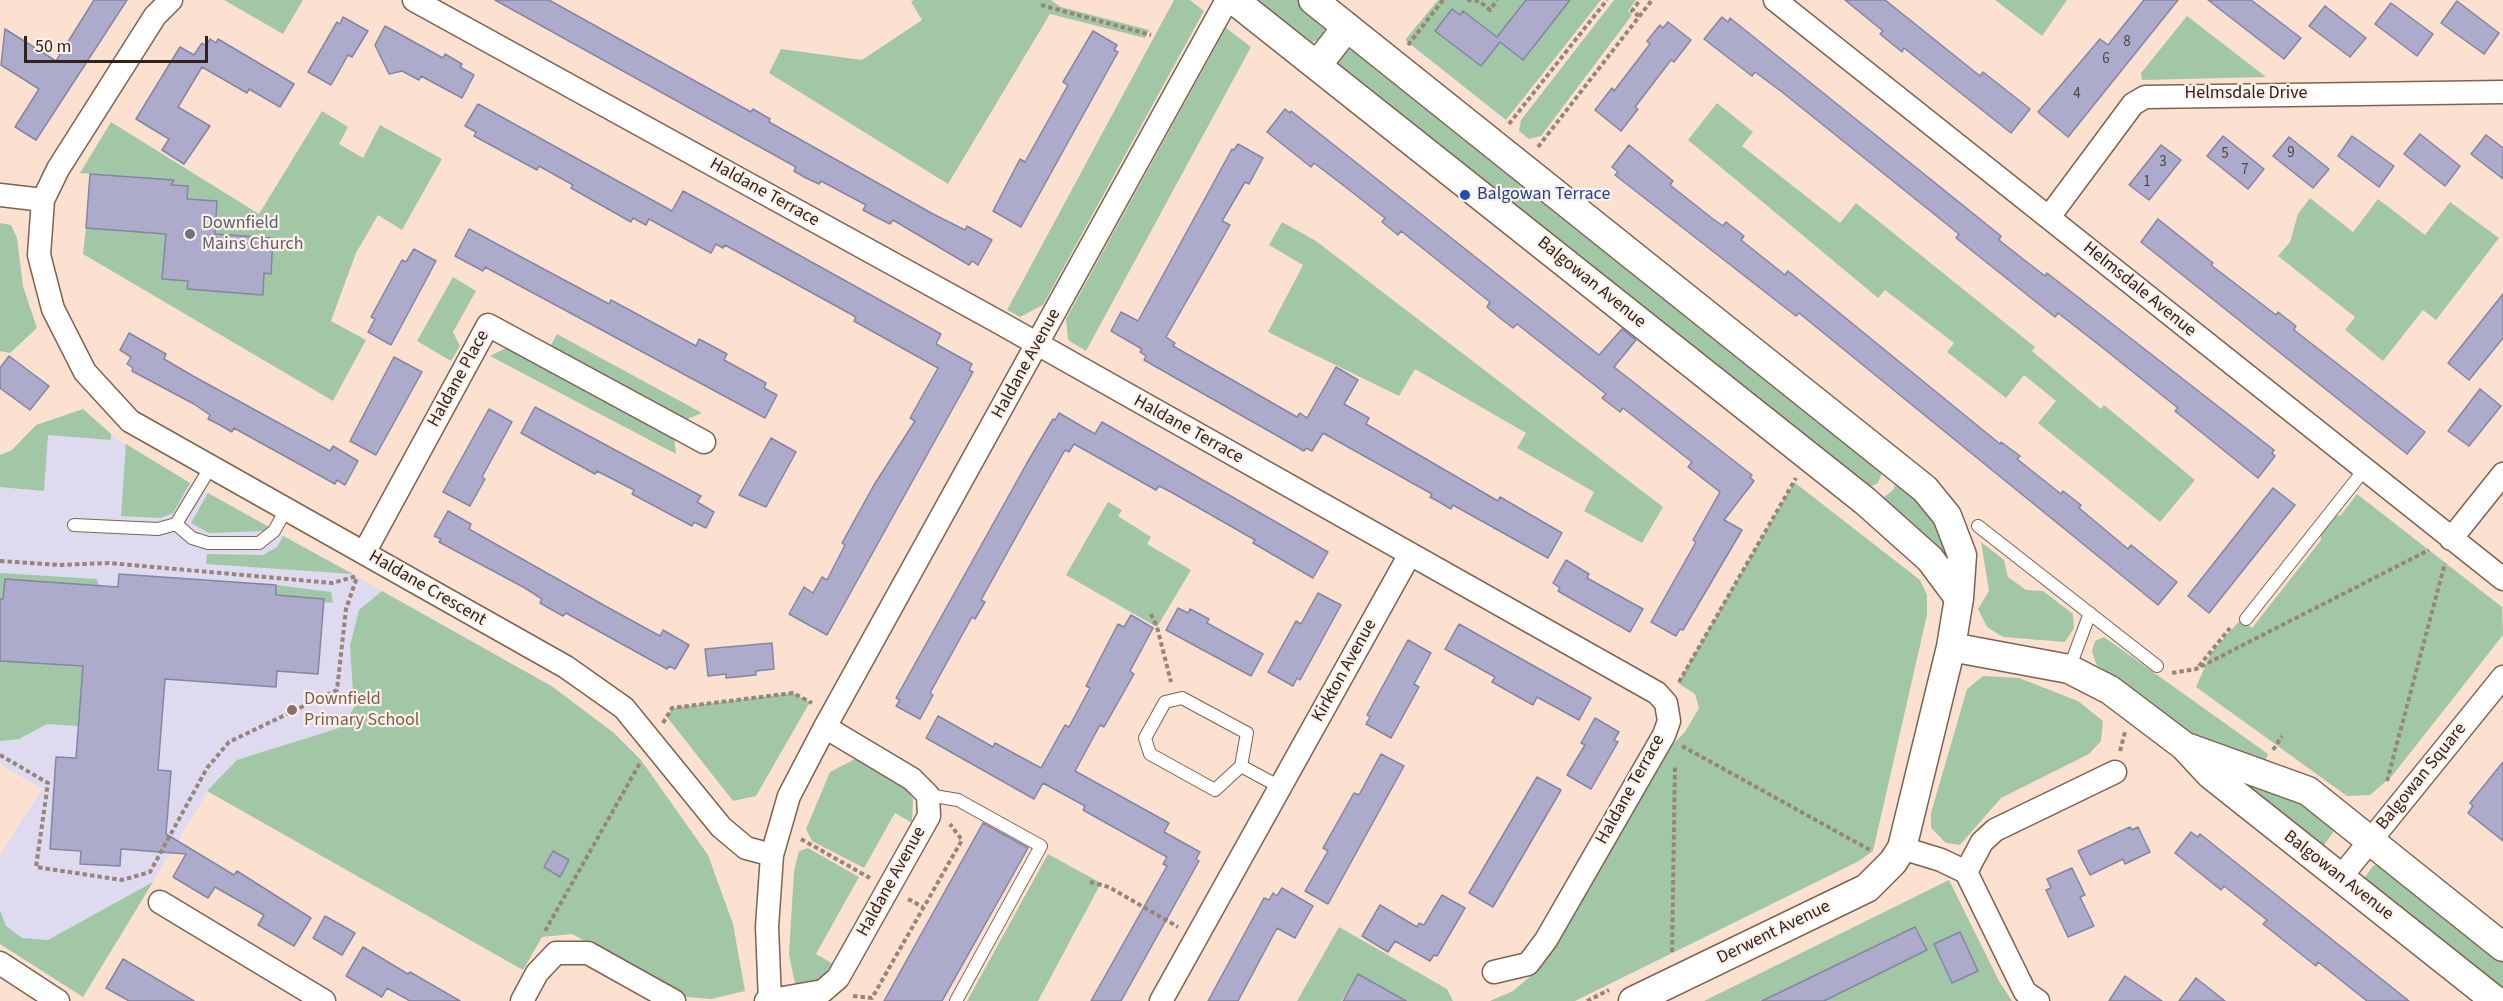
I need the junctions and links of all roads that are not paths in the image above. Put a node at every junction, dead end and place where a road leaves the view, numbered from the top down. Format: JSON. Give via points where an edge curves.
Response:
{"nodes":[{"id":1,"x":171,"y":0,"type":"edge"},
{"id":2,"x":414,"y":0,"type":"edge"},
{"id":3,"x":1227,"y":0,"type":"edge"},
{"id":4,"x":1234,"y":0,"type":"edge"},
{"id":5,"x":1313,"y":0,"type":"edge"},
{"id":6,"x":1775,"y":0,"type":"edge"},
{"id":7,"x":1347,"y":27,"type":"junction"},
{"id":8,"x":1318,"y":64,"type":"junction"},
{"id":9,"x":2503,"y":92,"type":"edge"},
{"id":10,"x":0,"y":195,"type":"edge"},
{"id":11,"x":43,"y":200,"type":"junction"},
{"id":12,"x":2049,"y":218,"type":"junction"},
{"id":13,"x":1038,"y":345,"type":"junction"},
{"id":14,"x":704,"y":442,"type":"dead end"},
{"id":15,"x":1894,"y":463,"type":"junction"},
{"id":16,"x":210,"y":468,"type":"junction"},
{"id":17,"x":2364,"y":470,"type":"junction"},
{"id":18,"x":2503,"y":474,"type":"edge"},
{"id":19,"x":1865,"y":501,"type":"junction"},
{"id":20,"x":286,"y":510,"type":"junction"},
{"id":21,"x":176,"y":524,"type":"junction"},
{"id":22,"x":74,"y":525,"type":"dead end"},
{"id":23,"x":1978,"y":526,"type":"dead end"},
{"id":24,"x":2451,"y":539,"type":"junction"},
{"id":25,"x":364,"y":553,"type":"junction"},
{"id":26,"x":1410,"y":554,"type":"junction"},
{"id":27,"x":2503,"y":579,"type":"edge"},
{"id":28,"x":1959,"y":598,"type":"junction"},
{"id":29,"x":2090,"y":613,"type":"junction"},
{"id":30,"x":2246,"y":619,"type":"road end"},
{"id":31,"x":1951,"y":646,"type":"junction"},
{"id":32,"x":2157,"y":666,"type":"dead end"},
{"id":33,"x":2069,"y":669,"type":"junction"},
{"id":34,"x":2503,"y":677,"type":"edge"},
{"id":35,"x":825,"y":727,"type":"junction"},
{"id":36,"x":2184,"y":746,"type":"junction"},
{"id":37,"x":1241,"y":766,"type":"junction"},
{"id":38,"x":2115,"y":772,"type":"dead end"},
{"id":39,"x":1280,"y":788,"type":"junction"},
{"id":40,"x":928,"y":795,"type":"junction"},
{"id":41,"x":2370,"y":841,"type":"junction"},
{"id":42,"x":772,"y":855,"type":"junction"},
{"id":43,"x":1898,"y":855,"type":"junction"},
{"id":44,"x":1966,"y":872,"type":"junction"},
{"id":45,"x":2340,"y":878,"type":"junction"},
{"id":46,"x":160,"y":902,"type":"dead end"},
{"id":47,"x":2503,"y":947,"type":"edge"},
{"id":48,"x":0,"y":963,"type":"edge"},
{"id":49,"x":1494,"y":972,"type":"dead end"},
{"id":50,"x":1626,"y":993,"type":"edge"},
{"id":51,"x":828,"y":996,"type":"edge"},
{"id":52,"x":313,"y":998,"type":"edge"},
{"id":53,"x":58,"y":1001,"type":"edge"},
{"id":54,"x":522,"y":1001,"type":"edge"},
{"id":55,"x":674,"y":1001,"type":"edge"},
{"id":56,"x":768,"y":1001,"type":"edge"},
{"id":57,"x":956,"y":1001,"type":"edge"},
{"id":58,"x":1161,"y":1001,"type":"edge"},
{"id":59,"x":2038,"y":1001,"type":"edge"},
{"id":60,"x":2496,"y":1001,"type":"edge"}],
"edges":[{"from":1,"to":11,"type":"street","via":[[155,16],[58,169]]},
{"from":2,"to":13,"type":"street","name":"Haldane Terrace"},
{"from":3,"to":13,"type":"street","name":"Haldane Avenue"},
{"from":4,"to":8,"type":"street","name":"Balgowan Avenue"},
{"from":5,"to":7,"type":"street"},
{"from":6,"to":12,"type":"street","name":"Helmsdale Avenue"},
{"from":7,"to":8,"type":"street"},
{"from":7,"to":15,"type":"street"},
{"from":8,"to":19,"type":"street","name":"Balgowan Avenue"},
{"from":9,"to":12,"type":"street","name":"Helmsdale Drive","via":[[2145,97],[2133,104]]},
{"from":10,"to":11,"type":"street"},
{"from":11,"to":16,"type":"street","name":"Haldane Crescent","via":[[39,255],[53,309],[85,372],[130,421]]},
{"from":12,"to":17,"type":"street","name":"Helmsdale Avenue"},
{"from":13,"to":26,"type":"street","name":"Haldane Terrace"},
{"from":13,"to":35,"type":"street","name":"Haldane Avenue"},
{"from":14,"to":25,"type":"street","name":"Haldane Place","via":[[488,325]]},
{"from":15,"to":19,"type":"street","via":[[1886,485]]},
{"from":15,"to":28,"type":"street","via":[[1925,489],[1947,516],[1962,555]]},
{"from":16,"to":20,"type":"street","name":"Haldane Crescent"},
{"from":16,"to":21,"type":"lane"},
{"from":17,"to":24,"type":"street","name":"Helmsdale Avenue"},
{"from":17,"to":30,"type":"lane"},
{"from":18,"to":24,"type":"street"},
{"from":19,"to":28,"type":"street","name":"Balgowan Avenue","via":[[1930,559]]},
{"from":20,"to":21,"type":"lane","via":[[274,531],[259,543],[208,543],[192,538]]},
{"from":20,"to":25,"type":"street","name":"Haldane Crescent"},
{"from":21,"to":22,"type":"lane","via":[[158,529]]},
{"from":23,"to":29,"type":"lane"},
{"from":24,"to":27,"type":"street","name":"Helmsdale Avenue"},
{"from":25,"to":42,"type":"street","name":"Haldane Crescent","via":[[566,667],[624,708],[721,827],[746,848]]},
{"from":26,"to":39,"type":"street","name":"Kirkton Avenue"},
{"from":26,"to":49,"type":"street","name":"Haldane Terrace","via":[[1658,693],[1666,703],[1669,721],[1664,735],[1546,940],[1528,964]]},
{"from":28,"to":31,"type":"street"},
{"from":29,"to":32,"type":"lane"},
{"from":29,"to":33,"type":"lane"},
{"from":31,"to":33,"type":"street","name":"Balgowan Avenue"},
{"from":31,"to":43,"type":"street"},
{"from":33,"to":36,"type":"street","name":"Balgowan Avenue","via":[[2110,690],[2136,724]]},
{"from":34,"to":41,"type":"street","name":"Balgowan Square"},
{"from":35,"to":40,"type":"street","via":[[912,779]]},
{"from":35,"to":42,"type":"street","name":"Haldane Avenue","via":[[789,795]]},
{"from":36,"to":41,"type":"street","name":"Balgowan Avenue","via":[[2308,792]]},
{"from":36,"to":45,"type":"street","name":"Balgowan Avenue","via":[[2210,774]]},
{"from":37,"to":37,"type":"lane","via":[[1247,733],[1182,698],[1165,702],[1145,738],[1150,754],[1215,790]]},
{"from":37,"to":39,"type":"lane"},
{"from":38,"to":44,"type":"street","via":[[1995,830],[1982,842]]},
{"from":39,"to":58,"type":"street","name":"Kirkton Avenue"},
{"from":40,"to":51,"type":"street","name":"Haldane Avenue","via":[[929,816]]},
{"from":40,"to":57,"type":"lane","via":[[958,800],[1041,846]]},
{"from":41,"to":45,"type":"street","name":"Balgowan Square"},
{"from":41,"to":47,"type":"street","name":"Balgowan Avenue"},
{"from":42,"to":56,"type":"street","via":[[767,927]]},
{"from":43,"to":44,"type":"street","via":[[1941,860]]},
{"from":43,"to":50,"type":"street","name":"Derwent Avenue","via":[[1867,888]]},
{"from":44,"to":59,"type":"street","via":[[2025,992]]},
{"from":45,"to":60,"type":"street","name":"Balgowan Avenue"},
{"from":46,"to":52,"type":"street"},
{"from":48,"to":53,"type":"street"},
{"from":51,"to":56,"type":"street"},
{"from":54,"to":55,"type":"street","via":[[537,973],[556,953],[588,953]]}]}
